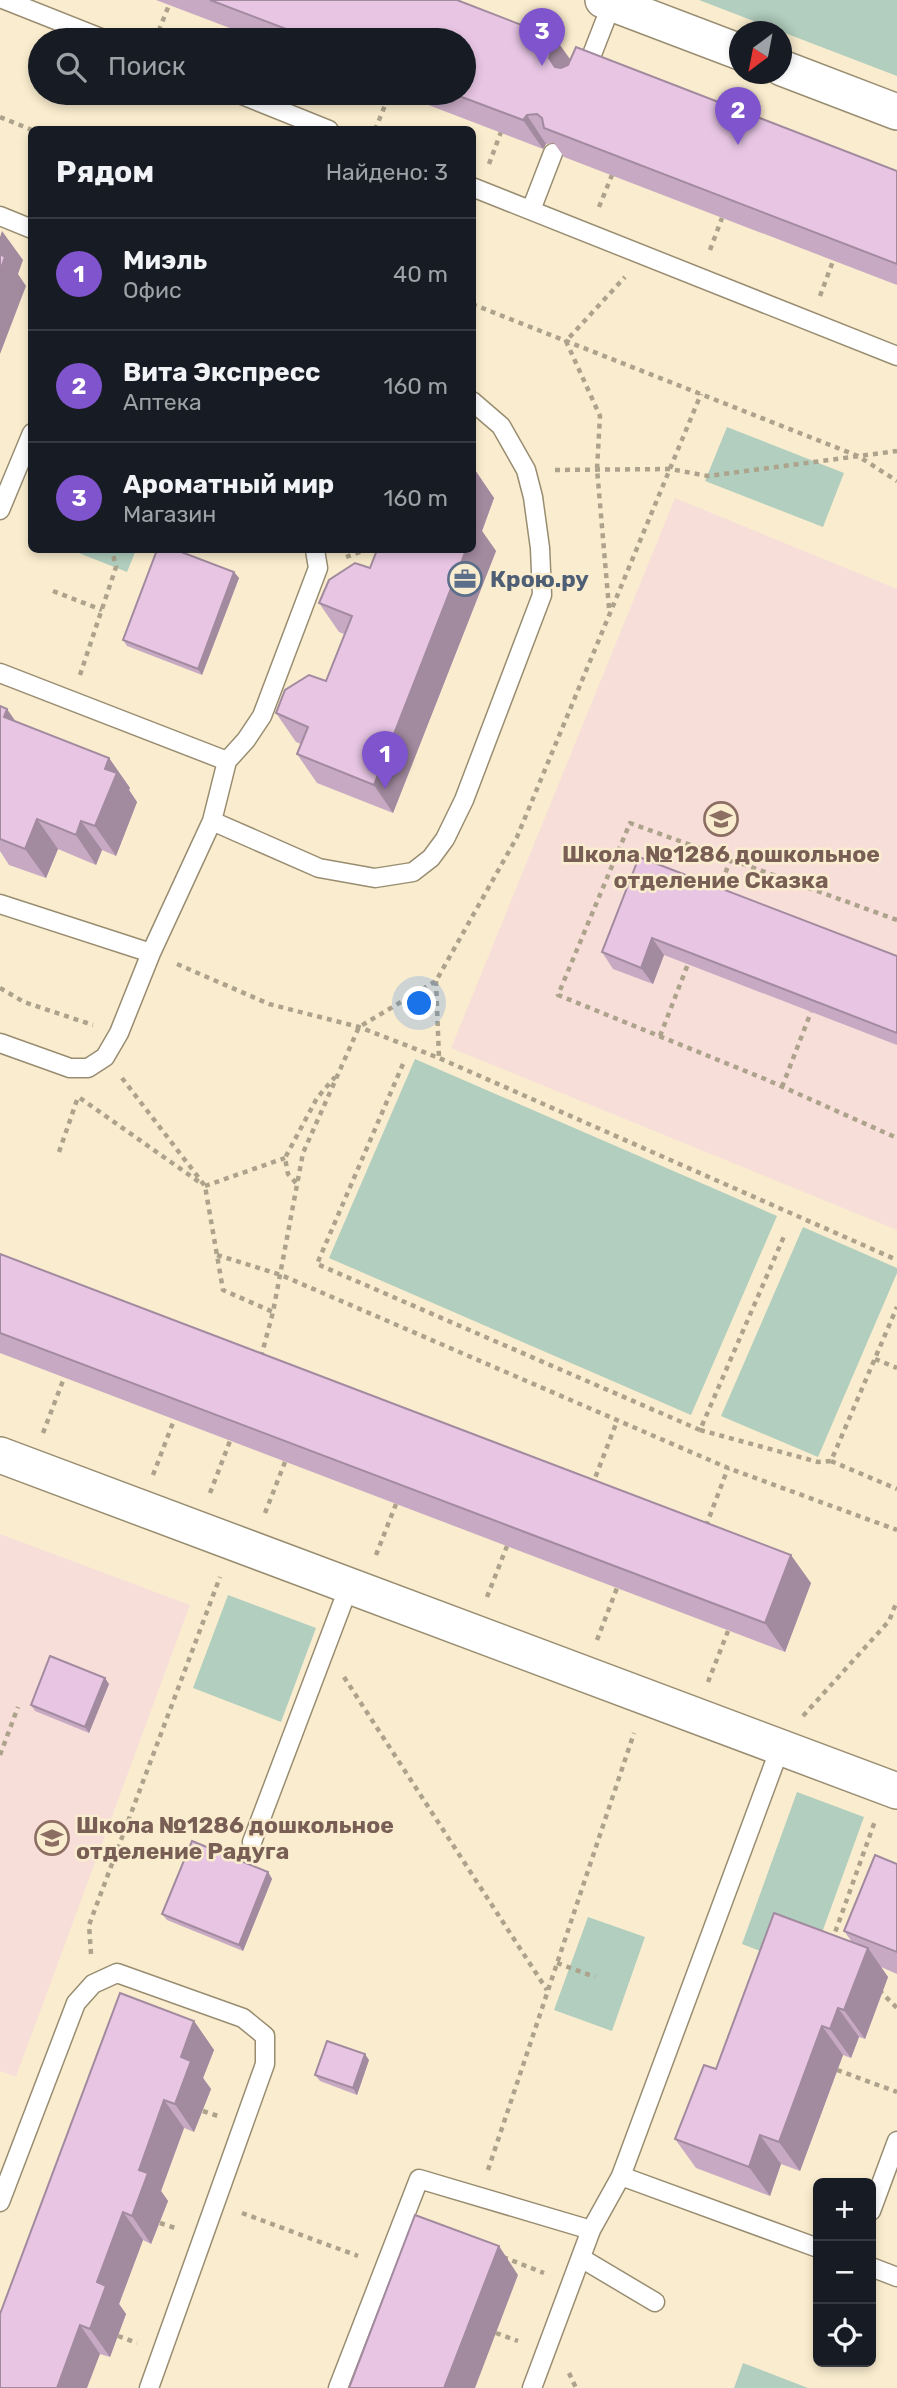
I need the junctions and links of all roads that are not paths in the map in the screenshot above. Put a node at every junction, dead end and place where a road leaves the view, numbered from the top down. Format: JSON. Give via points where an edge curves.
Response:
{"nodes":[{"id":1,"x":5,"y":0,"type":"edge"},
{"id":2,"x":608,"y":2,"type":"edge"},
{"id":3,"x":76,"y":28,"type":"edge"},
{"id":4,"x":729,"y":48,"type":"edge"},
{"id":5,"x":792,"y":72,"type":"edge"},
{"id":6,"x":580,"y":85,"type":"edge"},
{"id":7,"x":267,"y":105,"type":"edge"},
{"id":8,"x":897,"y":112,"type":"edge"},
{"id":9,"x":319,"y":126,"type":"edge"},
{"id":10,"x":553,"y":153,"type":"edge"},
{"id":11,"x":476,"y":189,"type":"edge"},
{"id":12,"x":531,"y":210,"type":"junction"},
{"id":13,"x":0,"y":216,"type":"edge"},
{"id":14,"x":28,"y":227,"type":"edge"},
{"id":15,"x":897,"y":356,"type":"edge"},
{"id":16,"x":476,"y":404,"type":"edge"},
{"id":17,"x":28,"y":443,"type":"edge"},
{"id":18,"x":0,"y":510,"type":"edge"},
{"id":19,"x":316,"y":553,"type":"edge"},
{"id":20,"x":0,"y":673,"type":"edge"},
{"id":21,"x":227,"y":761,"type":"junction"},
{"id":22,"x":212,"y":821,"type":"junction"},
{"id":23,"x":0,"y":904,"type":"edge"},
{"id":24,"x":151,"y":953,"type":"junction"},
{"id":25,"x":0,"y":1043,"type":"edge"},
{"id":26,"x":0,"y":1455,"type":"edge"},
{"id":27,"x":349,"y":1586,"type":"junction"},
{"id":28,"x":780,"y":1748,"type":"junction"},
{"id":29,"x":888,"y":1801,"type":"edge"},
{"id":30,"x":252,"y":1842,"type":"dead end"},
{"id":31,"x":897,"y":2141,"type":"edge"},
{"id":32,"x":621,"y":2176,"type":"junction"},
{"id":33,"x":876,"y":2198,"type":"edge"},
{"id":34,"x":0,"y":2202,"type":"edge"},
{"id":35,"x":591,"y":2230,"type":"junction"},
{"id":36,"x":813,"y":2246,"type":"edge"},
{"id":37,"x":580,"y":2258,"type":"junction"},
{"id":38,"x":876,"y":2269,"type":"edge"},
{"id":39,"x":897,"y":2277,"type":"edge"},
{"id":40,"x":655,"y":2302,"type":"dead end"},
{"id":41,"x":149,"y":2388,"type":"edge"},
{"id":42,"x":338,"y":2388,"type":"edge"},
{"id":43,"x":532,"y":2388,"type":"edge"}],
"edges":[{"from":1,"to":3,"type":"lane"},
{"from":2,"to":4,"type":"street"},
{"from":2,"to":6,"type":"lane"},
{"from":5,"to":8,"type":"street"},
{"from":7,"to":9,"type":"lane"},
{"from":10,"to":12,"type":"lane"},
{"from":11,"to":12,"type":"lane"},
{"from":12,"to":15,"type":"lane"},
{"from":13,"to":14,"type":"lane"},
{"from":16,"to":22,"type":"lane","via":[[501,426],[526,470],[540,548],[542,595],[464,800],[444,839],[431,858],[413,872],[375,878],[318,869]]},
{"from":17,"to":18,"type":"lane"},
{"from":19,"to":21,"type":"lane","via":[[318,568],[262,716]]},
{"from":20,"to":21,"type":"lane"},
{"from":21,"to":22,"type":"lane"},
{"from":22,"to":24,"type":"lane"},
{"from":23,"to":24,"type":"lane"},
{"from":24,"to":25,"type":"lane","via":[[119,1033],[105,1057],[88,1068],[51,1063]]},
{"from":26,"to":27,"type":"street"},
{"from":27,"to":28,"type":"street"},
{"from":27,"to":30,"type":"lane"},
{"from":28,"to":29,"type":"street"},
{"from":28,"to":32,"type":"lane"},
{"from":31,"to":33,"type":"lane"},
{"from":32,"to":35,"type":"lane"},
{"from":32,"to":36,"type":"lane"},
{"from":34,"to":41,"type":"lane","via":[[76,2003],[93,1984],[117,1973],[243,2018],[265,2036],[265,2064]]},
{"from":35,"to":37,"type":"lane"},
{"from":35,"to":42,"type":"lane","via":[[419,2179]]},
{"from":37,"to":40,"type":"lane"},
{"from":37,"to":43,"type":"lane"},
{"from":38,"to":39,"type":"lane"}]}
